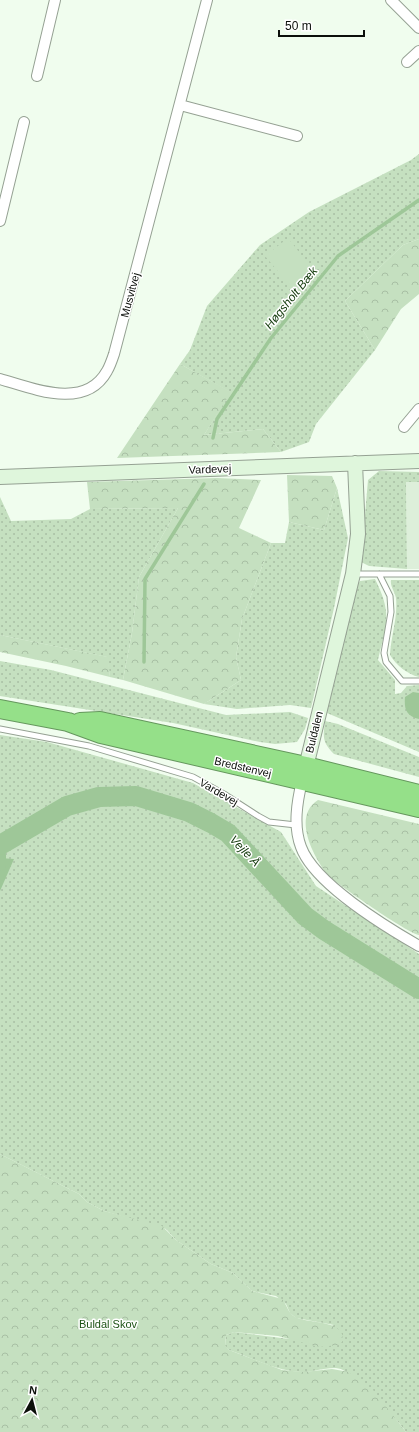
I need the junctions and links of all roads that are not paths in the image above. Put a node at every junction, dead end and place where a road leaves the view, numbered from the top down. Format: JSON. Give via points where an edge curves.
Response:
{"nodes":[{"id":1,"x":55,"y":0,"type":"edge"},
{"id":2,"x":207,"y":0,"type":"edge"},
{"id":3,"x":391,"y":0,"type":"edge"},
{"id":4,"x":419,"y":28,"type":"edge"},
{"id":5,"x":419,"y":51,"type":"edge"},
{"id":6,"x":407,"y":62,"type":"dead end"},
{"id":7,"x":37,"y":76,"type":"dead end"},
{"id":8,"x":180,"y":105,"type":"junction"},
{"id":9,"x":24,"y":122,"type":"dead end"},
{"id":10,"x":297,"y":136,"type":"dead end"},
{"id":11,"x":0,"y":221,"type":"edge"},
{"id":12,"x":0,"y":379,"type":"edge"},
{"id":13,"x":419,"y":409,"type":"edge"},
{"id":14,"x":404,"y":427,"type":"dead end"},
{"id":15,"x":419,"y":461,"type":"edge"},
{"id":16,"x":355,"y":463,"type":"junction"},
{"id":17,"x":0,"y":477,"type":"edge"},
{"id":18,"x":353,"y":574,"type":"junction"},
{"id":19,"x":379,"y":574,"type":"junction"},
{"id":20,"x":419,"y":574,"type":"edge"},
{"id":21,"x":419,"y":681,"type":"edge"},
{"id":22,"x":0,"y":709,"type":"edge"},
{"id":23,"x":0,"y":729,"type":"edge"},
{"id":24,"x":304,"y":774,"type":"junction"},
{"id":25,"x":419,"y":794,"type":"edge"},
{"id":26,"x":419,"y":808,"type":"edge"},
{"id":27,"x":296,"y":825,"type":"junction"},
{"id":28,"x":419,"y":946,"type":"edge"}],
"edges":[{"from":1,"to":7,"type":"street"},
{"from":2,"to":8,"type":"street","name":"Musvitvej"},
{"from":3,"to":4,"type":"street"},
{"from":5,"to":6,"type":"street"},
{"from":8,"to":10,"type":"street"},
{"from":8,"to":12,"type":"street","name":"Musvitvej","via":[[114,354],[107,372],[92,386],[79,393],[67,394],[52,393]]},
{"from":9,"to":11,"type":"street"},
{"from":13,"to":14,"type":"street"},
{"from":15,"to":16,"type":"street","name":"Vardevej"},
{"from":16,"to":17,"type":"street","name":"Vardevej"},
{"from":16,"to":18,"type":"street","name":"Buldalen","via":[[358,534]]},
{"from":18,"to":19,"type":"lane"},
{"from":18,"to":24,"type":"street","name":"Buldalen"},
{"from":19,"to":20,"type":"lane"},
{"from":19,"to":21,"type":"lane","via":[[390,596],[391,612],[384,653],[386,662],[402,680]]},
{"from":22,"to":24,"type":"highway","name":"Bredstenvej","via":[[68,722],[101,734]]},
{"from":23,"to":27,"type":"lane","name":"Vardevej","via":[[89,746],[193,777],[269,822]]},
{"from":24,"to":25,"type":"highway","name":"Bredstenvej"},
{"from":24,"to":26,"type":"highway","name":"Bredstenvej"},
{"from":24,"to":27,"type":"street","name":"Buldalen","via":[[298,799]]},
{"from":27,"to":28,"type":"street","name":"Buldalen","via":[[301,848],[312,867],[325,881],[341,895]]}]}
